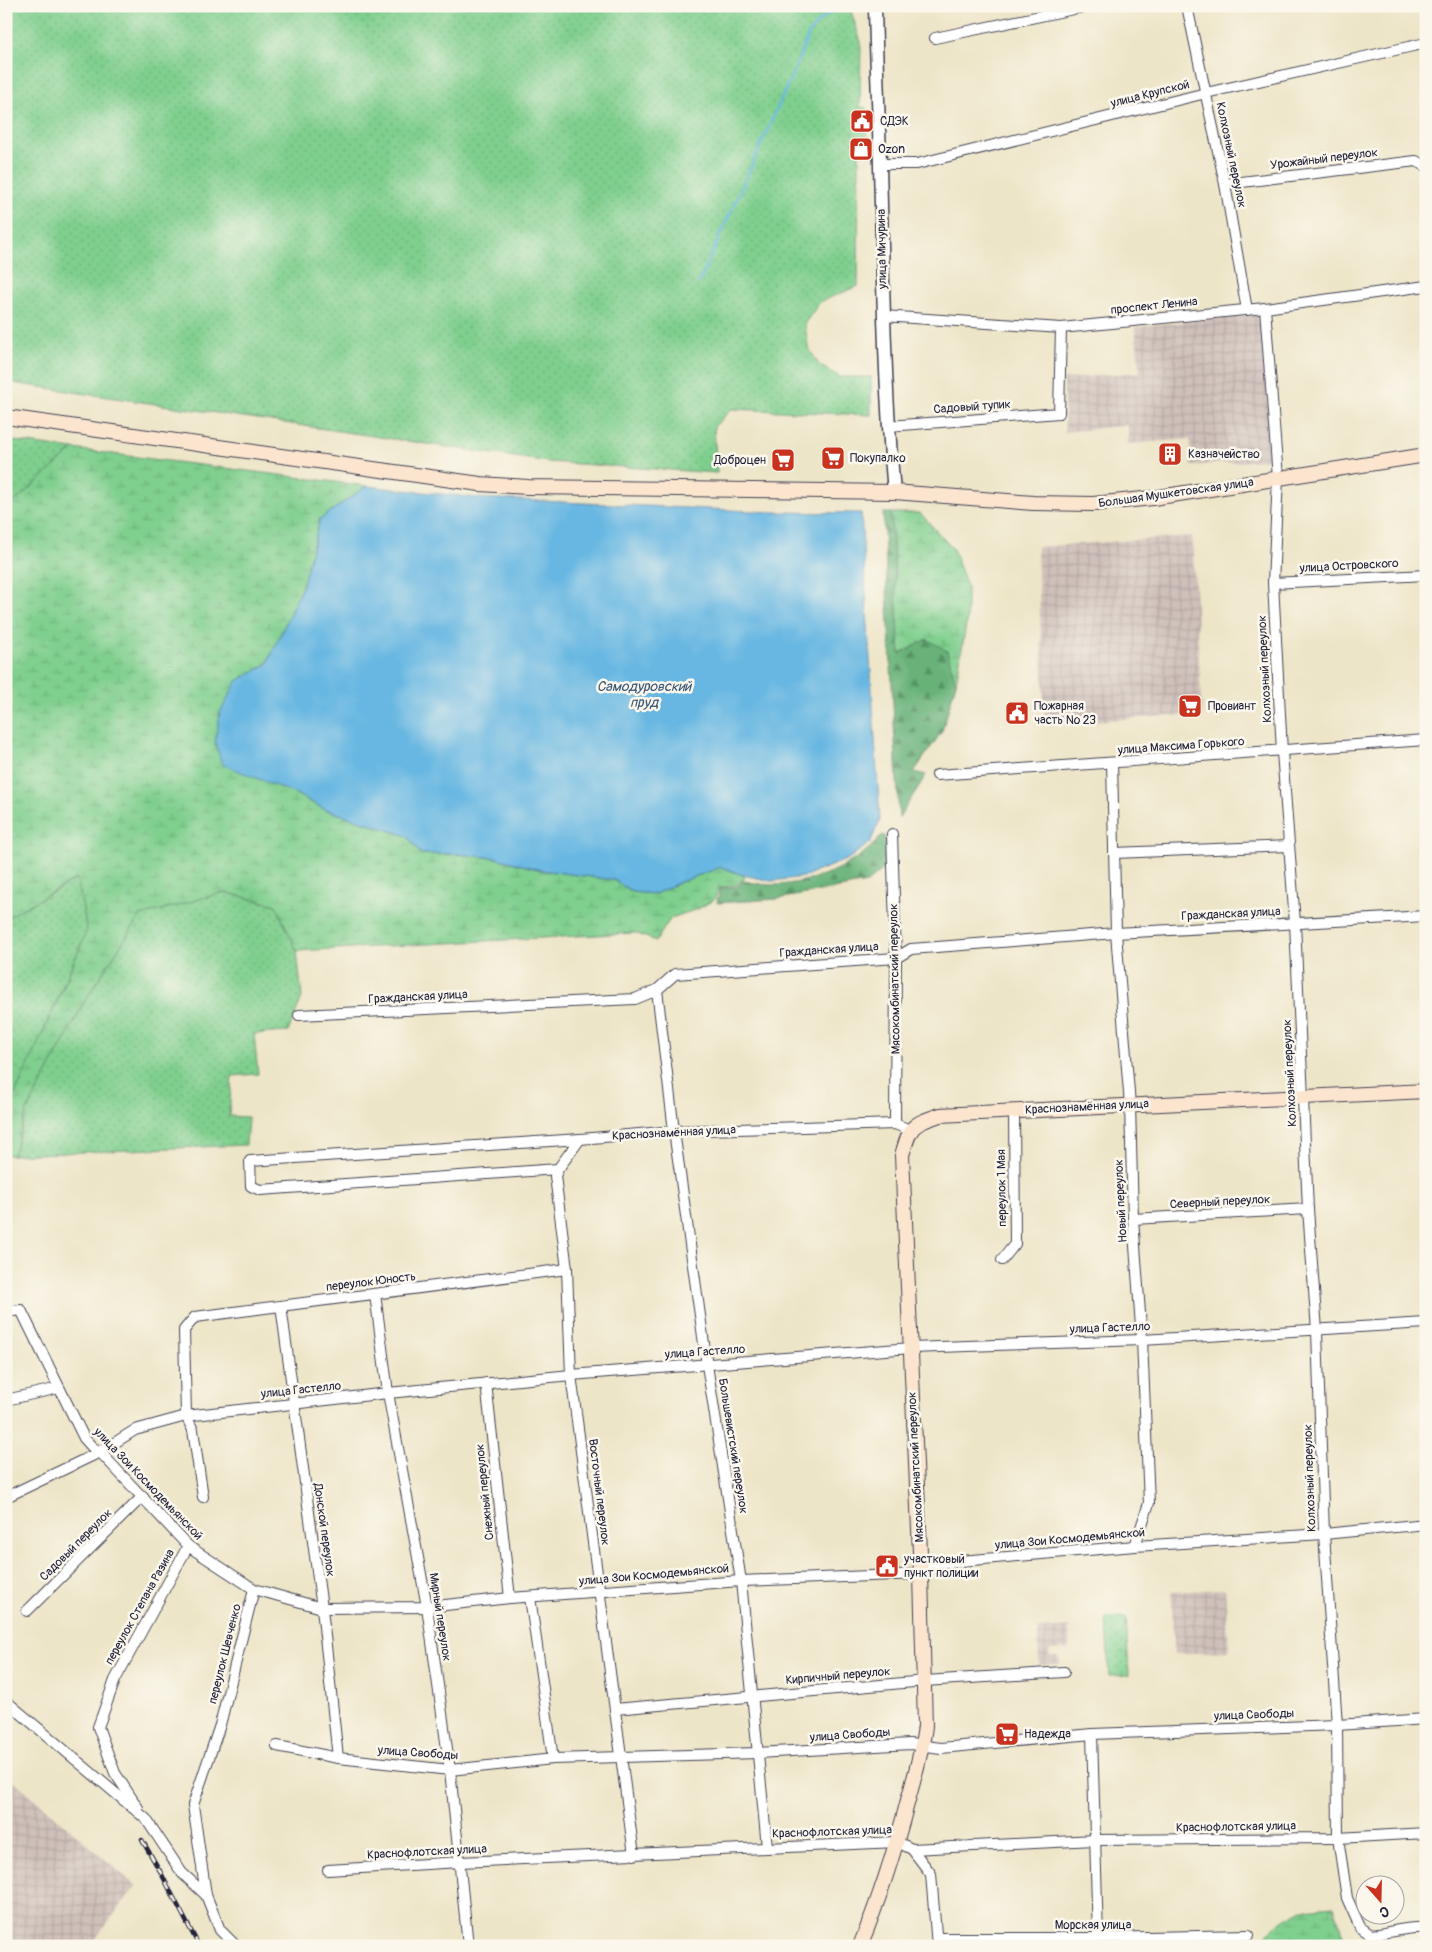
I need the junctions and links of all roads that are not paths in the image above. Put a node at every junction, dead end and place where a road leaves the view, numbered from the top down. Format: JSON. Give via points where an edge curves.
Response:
{"nodes":[{"id":1,"x":875,"y":6,"type":"edge"},
{"id":2,"x":1088,"y":6,"type":"edge"},
{"id":3,"x":1187,"y":6,"type":"edge"},
{"id":4,"x":935,"y":38,"type":"dead end"},
{"id":5,"x":1426,"y":43,"type":"edge"},
{"id":6,"x":1206,"y":93,"type":"junction"},
{"id":7,"x":880,"y":164,"type":"junction"},
{"id":8,"x":1426,"y":166,"type":"edge"},
{"id":9,"x":1225,"y":184,"type":"junction"},
{"id":10,"x":1426,"y":286,"type":"edge"},
{"id":11,"x":1265,"y":308,"type":"junction"},
{"id":12,"x":1247,"y":310,"type":"junction"},
{"id":13,"x":883,"y":316,"type":"junction"},
{"id":14,"x":1061,"y":328,"type":"junction"},
{"id":15,"x":6,"y":417,"type":"edge"},
{"id":16,"x":888,"y":426,"type":"junction"},
{"id":17,"x":1426,"y":455,"type":"edge"},
{"id":18,"x":1278,"y":478,"type":"junction"},
{"id":19,"x":894,"y":492,"type":"junction"},
{"id":20,"x":1426,"y":575,"type":"edge"},
{"id":21,"x":1273,"y":583,"type":"junction"},
{"id":22,"x":1426,"y":740,"type":"edge"},
{"id":23,"x":1282,"y":752,"type":"junction"},
{"id":24,"x":1112,"y":763,"type":"junction"},
{"id":25,"x":937,"y":775,"type":"dead end"},
{"id":26,"x":892,"y":834,"type":"dead end"},
{"id":27,"x":1289,"y":846,"type":"junction"},
{"id":28,"x":1114,"y":853,"type":"junction"},
{"id":29,"x":1426,"y":916,"type":"edge"},
{"id":30,"x":1295,"y":923,"type":"junction"},
{"id":31,"x":1116,"y":933,"type":"junction"},
{"id":32,"x":896,"y":958,"type":"junction"},
{"id":33,"x":657,"y":990,"type":"junction"},
{"id":34,"x":299,"y":1015,"type":"dead end"},
{"id":35,"x":1426,"y":1091,"type":"edge"},
{"id":36,"x":1304,"y":1098,"type":"junction"},
{"id":37,"x":1130,"y":1105,"type":"junction"},
{"id":38,"x":1014,"y":1111,"type":"junction"},
{"id":39,"x":895,"y":1124,"type":"junction"},
{"id":40,"x":910,"y":1130,"type":"junction"},
{"id":41,"x":674,"y":1131,"type":"junction"},
{"id":42,"x":580,"y":1139,"type":"junction"},
{"id":43,"x":558,"y":1169,"type":"junction"},
{"id":44,"x":1308,"y":1209,"type":"junction"},
{"id":45,"x":1133,"y":1219,"type":"junction"},
{"id":46,"x":1002,"y":1260,"type":"dead end"},
{"id":47,"x":567,"y":1269,"type":"junction"},
{"id":48,"x":375,"y":1294,"type":"junction"},
{"id":49,"x":281,"y":1306,"type":"junction"},
{"id":50,"x":6,"y":1312,"type":"edge"},
{"id":51,"x":1426,"y":1323,"type":"edge"},
{"id":52,"x":1317,"y":1331,"type":"junction"},
{"id":53,"x":1142,"y":1340,"type":"junction"},
{"id":54,"x":911,"y":1348,"type":"junction"},
{"id":55,"x":707,"y":1365,"type":"junction"},
{"id":56,"x":572,"y":1375,"type":"junction"},
{"id":57,"x":486,"y":1383,"type":"junction"},
{"id":58,"x":59,"y":1388,"type":"junction"},
{"id":59,"x":388,"y":1393,"type":"junction"},
{"id":60,"x":6,"y":1400,"type":"edge"},
{"id":61,"x":294,"y":1403,"type":"junction"},
{"id":62,"x":186,"y":1416,"type":"junction"},
{"id":63,"x":100,"y":1452,"type":"junction"},
{"id":64,"x":142,"y":1496,"type":"junction"},
{"id":65,"x":6,"y":1497,"type":"edge"},
{"id":66,"x":203,"y":1497,"type":"dead end"},
{"id":67,"x":1426,"y":1524,"type":"edge"},
{"id":68,"x":1324,"y":1534,"type":"junction"},
{"id":69,"x":188,"y":1546,"type":"junction"},
{"id":70,"x":1135,"y":1546,"type":"junction"},
{"id":71,"x":920,"y":1574,"type":"junction"},
{"id":72,"x":741,"y":1581,"type":"junction"},
{"id":73,"x":254,"y":1590,"type":"junction"},
{"id":74,"x":599,"y":1592,"type":"junction"},
{"id":75,"x":530,"y":1597,"type":"junction"},
{"id":76,"x":510,"y":1598,"type":"junction"},
{"id":77,"x":427,"y":1607,"type":"junction"},
{"id":78,"x":322,"y":1608,"type":"junction"},
{"id":79,"x":27,"y":1611,"type":"dead end"},
{"id":80,"x":1064,"y":1672,"type":"dead end"},
{"id":81,"x":925,"y":1682,"type":"junction"},
{"id":82,"x":752,"y":1696,"type":"junction"},
{"id":83,"x":6,"y":1701,"type":"edge"},
{"id":84,"x":615,"y":1708,"type":"junction"},
{"id":85,"x":1426,"y":1719,"type":"edge"},
{"id":86,"x":1337,"y":1725,"type":"junction"},
{"id":87,"x":1092,"y":1734,"type":"junction"},
{"id":88,"x":277,"y":1746,"type":"dead end"},
{"id":89,"x":923,"y":1746,"type":"junction"},
{"id":90,"x":758,"y":1753,"type":"junction"},
{"id":91,"x":622,"y":1756,"type":"junction"},
{"id":92,"x":338,"y":1758,"type":"junction"},
{"id":93,"x":553,"y":1759,"type":"junction"},
{"id":94,"x":450,"y":1770,"type":"junction"},
{"id":95,"x":146,"y":1819,"type":"junction"},
{"id":96,"x":1426,"y":1833,"type":"edge"},
{"id":97,"x":1338,"y":1838,"type":"junction"},
{"id":98,"x":1095,"y":1840,"type":"junction"},
{"id":99,"x":897,"y":1842,"type":"junction"},
{"id":100,"x":767,"y":1847,"type":"junction"},
{"id":101,"x":912,"y":1849,"type":"junction"},
{"id":102,"x":634,"y":1855,"type":"junction"},
{"id":103,"x":460,"y":1862,"type":"junction"},
{"id":104,"x":328,"y":1870,"type":"dead end"},
{"id":105,"x":206,"y":1895,"type":"junction"},
{"id":106,"x":1426,"y":1928,"type":"edge"},
{"id":107,"x":1249,"y":1935,"type":"dead end"},
{"id":108,"x":1098,"y":1938,"type":"junction"},
{"id":109,"x":937,"y":1942,"type":"edge"},
{"id":110,"x":236,"y":1946,"type":"edge"},
{"id":111,"x":468,"y":1946,"type":"edge"},
{"id":112,"x":860,"y":1946,"type":"edge"}],
"edges":[{"from":1,"to":7,"type":"street","name":"улица Мичурина"},
{"from":2,"to":4,"type":"street"},
{"from":3,"to":6,"type":"street","name":"Колхозный переулок"},
{"from":5,"to":6,"type":"street","name":"улица Крупской"},
{"from":6,"to":7,"type":"street","name":"улица Крупской","via":[[917,164]]},
{"from":6,"to":9,"type":"street","name":"Колхозный переулок"},
{"from":7,"to":13,"type":"street","name":"улица Мичурина"},
{"from":8,"to":9,"type":"street","name":"Урожайный переулок","via":[[1416,162]]},
{"from":9,"to":12,"type":"street","name":"Колхозный переулок"},
{"from":10,"to":11,"type":"street","name":"проспект Ленина"},
{"from":11,"to":12,"type":"street","name":"проспект Ленина"},
{"from":11,"to":18,"type":"street","name":"Колхозный переулок"},
{"from":12,"to":14,"type":"street","name":"проспект Ленина"},
{"from":13,"to":14,"type":"street","name":"проспект Ленина"},
{"from":13,"to":16,"type":"street","name":"улица Мичурина"},
{"from":14,"to":16,"type":"street","name":"Садовый тупик","via":[[1059,413]]},
{"from":15,"to":19,"type":"main road","name":"Большая Мушкетовская улица","via":[[480,484]]},
{"from":16,"to":19,"type":"street","name":"улица Мичурина"},
{"from":17,"to":18,"type":"main road","name":"Большая Мушкетовская улица"},
{"from":18,"to":19,"type":"main road","name":"Большая Мушкетовская улица","via":[[1093,504],[1033,503]]},
{"from":18,"to":21,"type":"street","name":"Колхозный переулок"},
{"from":20,"to":21,"type":"street","name":"улица Островского"},
{"from":21,"to":23,"type":"street","name":"Колхозный переулок"},
{"from":22,"to":23,"type":"street","name":"улица Максима Горького"},
{"from":23,"to":24,"type":"street","name":"улица Максима Горького"},
{"from":23,"to":27,"type":"street","name":"Колхозный переулок"},
{"from":24,"to":25,"type":"street","name":"улица Максима Горького"},
{"from":24,"to":28,"type":"street","name":"Новый переулок"},
{"from":26,"to":32,"type":"street","name":"Мясокомбинатский переулок"},
{"from":27,"to":28,"type":"street"},
{"from":27,"to":30,"type":"street","name":"Колхозный переулок"},
{"from":28,"to":31,"type":"street","name":"Новый переулок"},
{"from":29,"to":30,"type":"street","name":"Гражданская улица"},
{"from":30,"to":31,"type":"street","name":"Гражданская улица"},
{"from":30,"to":36,"type":"street","name":"Колхозный переулок"},
{"from":31,"to":32,"type":"street","name":"Гражданская улица","via":[[911,949]]},
{"from":31,"to":37,"type":"street","name":"Новый переулок"},
{"from":32,"to":33,"type":"street","name":"Гражданская улица","via":[[675,974]]},
{"from":32,"to":39,"type":"street","name":"Мясокомбинатский переулок"},
{"from":33,"to":34,"type":"street","name":"Гражданская улица","via":[[635,999]]},
{"from":33,"to":41,"type":"street","name":"Большевистский переулок"},
{"from":35,"to":36,"type":"main road","name":"Краснознамённая улица"},
{"from":36,"to":37,"type":"main road","name":"Краснознамённая улица"},
{"from":36,"to":44,"type":"street","name":"Колхозный переулок"},
{"from":37,"to":38,"type":"main road","name":"Краснознамённая улица"},
{"from":37,"to":45,"type":"street","name":"Новый переулок"},
{"from":38,"to":40,"type":"main road","name":"Краснознамённая улица","via":[[940,1115],[918,1123]]},
{"from":38,"to":46,"type":"street","name":"переулок 1 Мая","via":[[1015,1244]]},
{"from":39,"to":40,"type":"street","name":"Краснознамённая улица"},
{"from":39,"to":41,"type":"street","name":"Краснознамённая улица"},
{"from":40,"to":54,"type":"main road","name":"Мясокомбинатский переулок","via":[[902,1155]]},
{"from":41,"to":42,"type":"street","name":"Краснознамённая улица"},
{"from":41,"to":55,"type":"street","name":"Большевистский переулок"},
{"from":42,"to":43,"type":"street"},
{"from":42,"to":43,"type":"street","name":"Краснознамённая улица","via":[[250,1161],[249,1180],[250,1186],[260,1190]]},
{"from":43,"to":47,"type":"street","name":"Восточный переулок","via":[[555,1176]]},
{"from":44,"to":45,"type":"street","name":"Северный переулок"},
{"from":44,"to":52,"type":"street","name":"Колхозный переулок"},
{"from":45,"to":53,"type":"street","name":"Новый переулок"},
{"from":47,"to":48,"type":"street","name":"переулок Юность"},
{"from":47,"to":56,"type":"street","name":"Восточный переулок"},
{"from":48,"to":49,"type":"street","name":"переулок Юность"},
{"from":48,"to":59,"type":"street","name":"Мирный переулок"},
{"from":49,"to":61,"type":"street","name":"Донской переулок"},
{"from":49,"to":62,"type":"street","name":"переулок Юность","via":[[195,1317],[184,1330]]},
{"from":50,"to":58,"type":"street","name":"улица Зои Космодемьянской","via":[[21,1310]]},
{"from":51,"to":52,"type":"street","name":"улица Гастелло"},
{"from":52,"to":53,"type":"street","name":"улица Гастелло"},
{"from":52,"to":68,"type":"street","name":"Колхозный переулок"},
{"from":53,"to":54,"type":"street","name":"улица Гастелло"},
{"from":53,"to":70,"type":"street","name":"Новый переулок","via":[[1149,1504]]},
{"from":54,"to":55,"type":"street","name":"улица Гастелло"},
{"from":54,"to":71,"type":"main road","name":"Мясокомбинатский переулок"},
{"from":55,"to":56,"type":"street","name":"улица Гастелло"},
{"from":55,"to":72,"type":"street","name":"Большевистский переулок"},
{"from":56,"to":57,"type":"street","name":"улица Гастелло"},
{"from":56,"to":74,"type":"street","name":"Восточный переулок"},
{"from":57,"to":59,"type":"street","name":"улица Гастелло"},
{"from":57,"to":76,"type":"street","name":"Снежный переулок"},
{"from":58,"to":60,"type":"street"},
{"from":58,"to":63,"type":"street","name":"улица Зои Космодемьянской","via":[[84,1438]]},
{"from":59,"to":61,"type":"street","name":"улица Гастелло"},
{"from":59,"to":77,"type":"street","name":"Мирный переулок"},
{"from":61,"to":62,"type":"street","name":"улица Гастелло"},
{"from":61,"to":78,"type":"street","name":"Донской переулок"},
{"from":62,"to":63,"type":"street","name":"улица Гастелло","via":[[135,1430]]},
{"from":62,"to":66,"type":"street","via":[[193,1430]]},
{"from":63,"to":64,"type":"street","name":"улица Зои Космодемьянской"},
{"from":63,"to":65,"type":"street","name":"улица Гастелло"},
{"from":64,"to":69,"type":"street","name":"улица Зои Космодемьянской"},
{"from":64,"to":79,"type":"street","name":"Садовый переулок"},
{"from":67,"to":68,"type":"street","name":"улица Зои Космодемьянской"},
{"from":68,"to":70,"type":"street","name":"улица Зои Космодемьянской"},
{"from":68,"to":86,"type":"street","name":"Колхозный переулок"},
{"from":69,"to":73,"type":"street","name":"улица Зои Космодемьянской"},
{"from":69,"to":95,"type":"street","name":"переулок Степана Разина","via":[[115,1680],[98,1727],[115,1773]]},
{"from":70,"to":71,"type":"street","name":"улица Зои Космодемьянской","via":[[938,1563]]},
{"from":71,"to":72,"type":"street","name":"улица Зои Космодемьянской"},
{"from":71,"to":81,"type":"main road","name":"Мясокомбинатский переулок"},
{"from":72,"to":74,"type":"street","name":"улица Зои Космодемьянской"},
{"from":72,"to":82,"type":"street","name":"Большевистский переулок"},
{"from":73,"to":78,"type":"street","name":"улица Зои Космодемьянской"},
{"from":73,"to":105,"type":"street","name":"переулок Шевченко","via":[[220,1725],[193,1805]]},
{"from":74,"to":75,"type":"street","name":"улица Зои Космодемьянской"},
{"from":74,"to":84,"type":"street","name":"Восточный переулок"},
{"from":75,"to":76,"type":"street","name":"улица Зои Космодемьянской"},
{"from":75,"to":93,"type":"street"},
{"from":76,"to":77,"type":"street","name":"улица Зои Космодемьянской"},
{"from":77,"to":78,"type":"street","name":"улица Зои Космодемьянской"},
{"from":77,"to":94,"type":"street","name":"Мирный переулок"},
{"from":78,"to":92,"type":"street","name":"Донской переулок"},
{"from":80,"to":81,"type":"street","name":"Кирпичный переулок"},
{"from":81,"to":82,"type":"street","name":"Кирпичный переулок"},
{"from":81,"to":89,"type":"main road","name":"Мясокомбинатский переулок"},
{"from":82,"to":84,"type":"street","name":"Кирпичный переулок"},
{"from":82,"to":90,"type":"street","name":"Большевистский переулок"},
{"from":83,"to":95,"type":"street"},
{"from":84,"to":91,"type":"street","name":"Восточный переулок"},
{"from":85,"to":86,"type":"street","name":"улица Свободы"},
{"from":86,"to":87,"type":"street","name":"улица Свободы"},
{"from":86,"to":97,"type":"street","name":"Колхозный переулок"},
{"from":87,"to":89,"type":"street","name":"улица Свободы","via":[[942,1748]]},
{"from":87,"to":98,"type":"street"},
{"from":88,"to":92,"type":"street","name":"улица Свободы"},
{"from":89,"to":90,"type":"street","name":"улица Свободы","via":[[910,1744]]},
{"from":89,"to":99,"type":"main road","name":"Мясокомбинатский переулок"},
{"from":90,"to":91,"type":"street","name":"улица Свободы"},
{"from":90,"to":100,"type":"street","name":"Большевистский переулок"},
{"from":91,"to":93,"type":"street","name":"улица Свободы"},
{"from":91,"to":102,"type":"street","name":"Восточный переулок"},
{"from":92,"to":94,"type":"street","name":"улица Свободы"},
{"from":93,"to":94,"type":"street","name":"улица Свободы"},
{"from":94,"to":103,"type":"street","name":"Мирный переулок"},
{"from":95,"to":105,"type":"street","via":[[182,1873]]},
{"from":96,"to":97,"type":"street","name":"Краснофлотская улица"},
{"from":97,"to":98,"type":"street","name":"Краснофлотская улица"},
{"from":97,"to":106,"type":"street","via":[[1347,1898],[1360,1927],[1371,1935],[1414,1926]]},
{"from":98,"to":101,"type":"street","name":"Краснофлотская улица"},
{"from":98,"to":108,"type":"street"},
{"from":99,"to":100,"type":"street","name":"Краснофлотская улица"},
{"from":99,"to":101,"type":"street","name":"Краснофлотская улица"},
{"from":99,"to":112,"type":"main road","name":"Мясокомбинатский переулок"},
{"from":100,"to":102,"type":"street","name":"Краснофлотская улица"},
{"from":101,"to":109,"type":"street","via":[[931,1874]]},
{"from":102,"to":103,"type":"street","name":"Краснофлотская улица"},
{"from":103,"to":104,"type":"street","name":"Краснофлотская улица"},
{"from":103,"to":111,"type":"street","name":"Мирный переулок"},
{"from":105,"to":110,"type":"street","via":[[220,1930]]},
{"from":107,"to":108,"type":"street","name":"Морская улица"},
{"from":108,"to":109,"type":"street","name":"Морская улица"}]}
